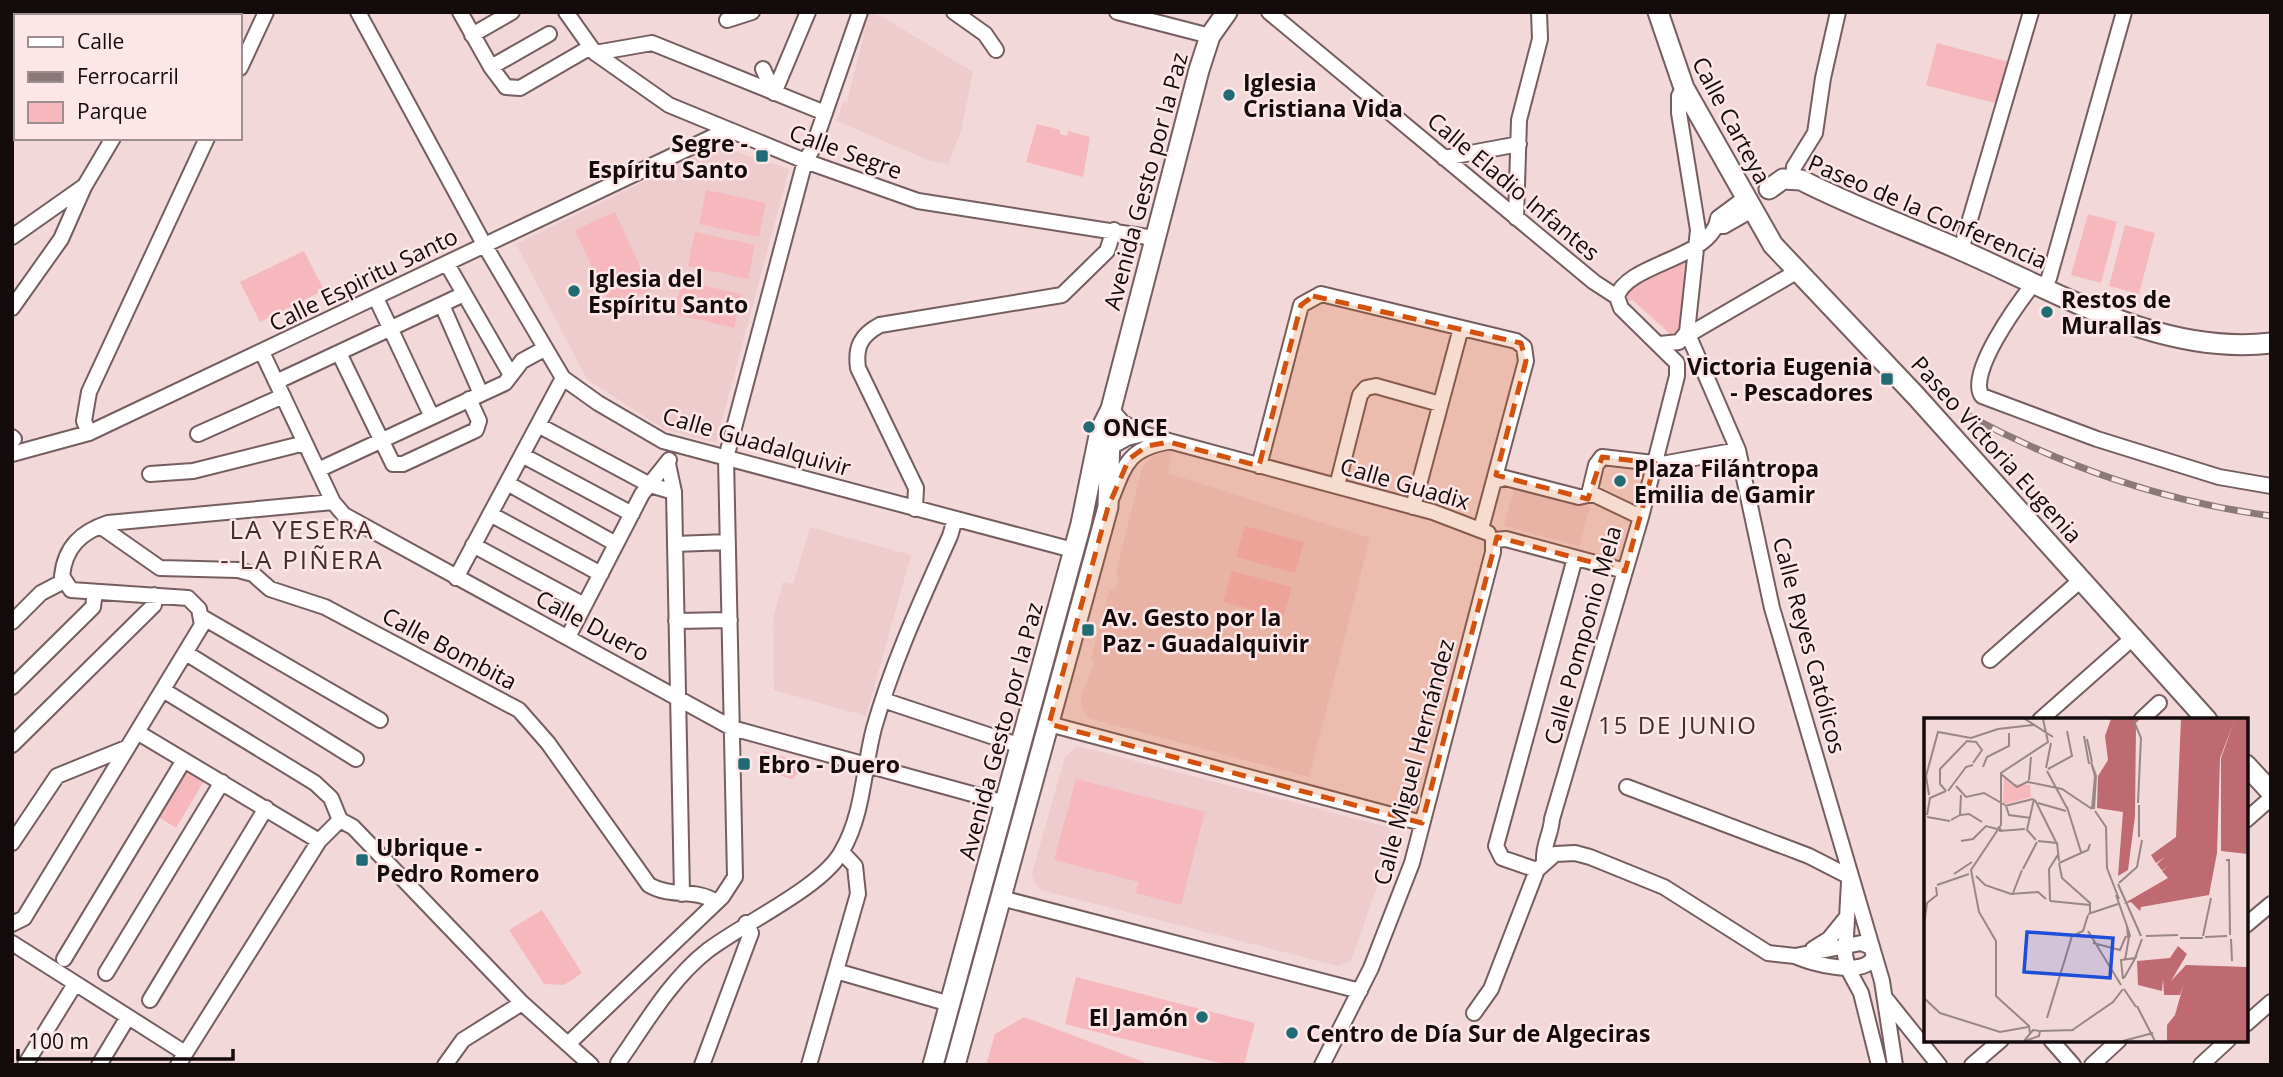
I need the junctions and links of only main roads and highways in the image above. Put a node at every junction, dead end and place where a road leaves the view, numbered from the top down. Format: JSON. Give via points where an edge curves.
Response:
{"nodes":[{"id":1,"x":1227,"y":12,"type":"edge"},
{"id":2,"x":1660,"y":13,"type":"edge"},
{"id":3,"x":1748,"y":204,"type":"junction"},
{"id":4,"x":2271,"y":344,"type":"edge"},
{"id":5,"x":1111,"y":409,"type":"junction"},
{"id":6,"x":2205,"y":718,"type":"edge"},
{"id":7,"x":2248,"y":767,"type":"edge"},
{"id":8,"x":2271,"y":792,"type":"edge"},
{"id":9,"x":933,"y":1065,"type":"edge"},
{"id":10,"x":955,"y":1065,"type":"edge"}],
"edges":[{"from":1,"to":5,"type":"main road","name":"Avenida Gesto por la Paz","via":[[1210,36]]},
{"from":2,"to":3,"type":"main road","name":"Calle Carteya","via":[[1684,88]]},
{"from":3,"to":4,"type":"main road","name":"Paseo de la Conferencia","via":[[1764,202],[1769,189],[1793,179],[2157,333],[2228,346]]},
{"from":3,"to":6,"type":"main road","name":"Paseo Victoria Eugenia","via":[[1773,245]]},
{"from":5,"to":9,"type":"main road","name":"Avenida Gesto por la Paz","via":[[1100,431],[1073,550]]},
{"from":5,"to":10,"type":"main road","name":"Avenida Gesto por la Paz","via":[[1108,507]]},
{"from":7,"to":8,"type":"main road"}]}
